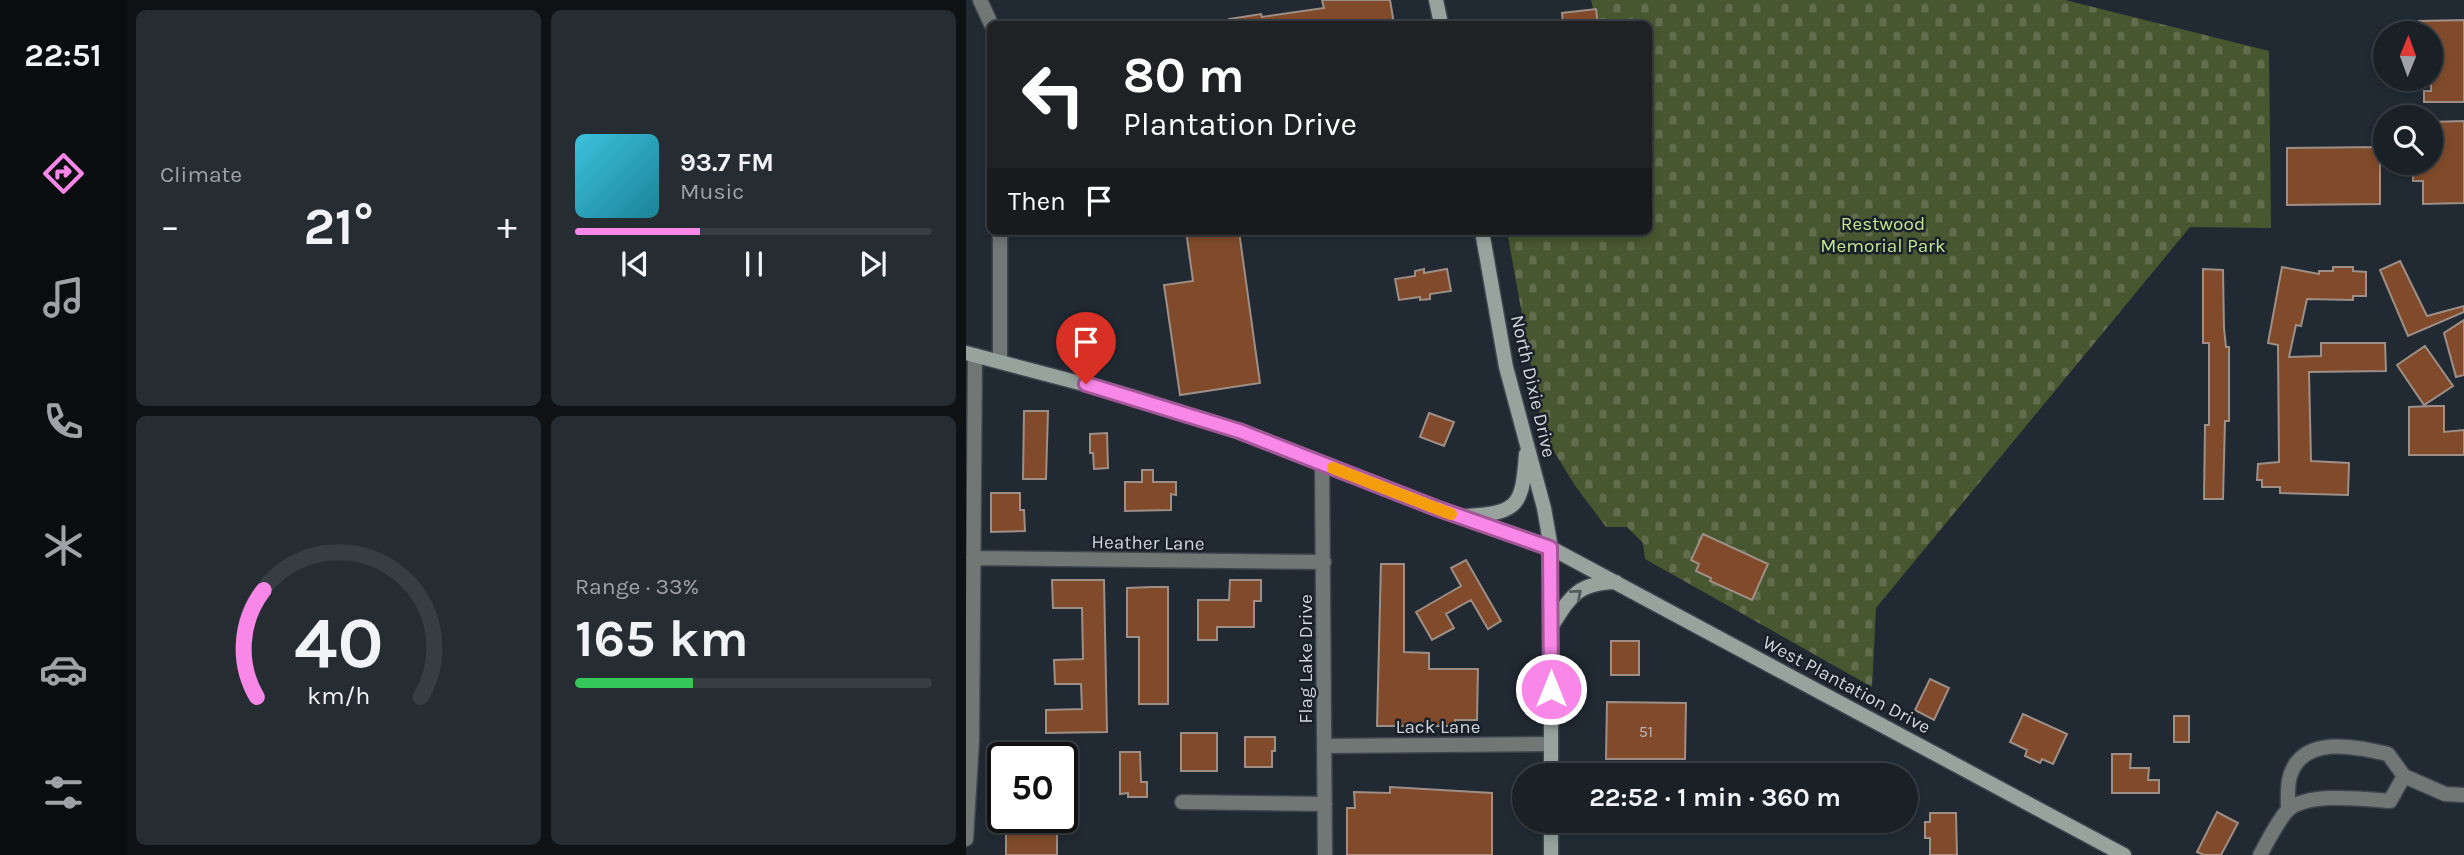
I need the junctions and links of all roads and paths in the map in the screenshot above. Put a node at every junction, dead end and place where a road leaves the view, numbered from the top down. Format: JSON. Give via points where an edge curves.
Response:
{"nodes":[{"id":1,"x":980,"y":0,"type":"edge"},
{"id":2,"x":1436,"y":0,"type":"edge"},
{"id":3,"x":990,"y":21,"type":"edge"},
{"id":4,"x":1440,"y":21,"type":"edge"},
{"id":5,"x":1000,"y":235,"type":"edge"},
{"id":6,"x":1483,"y":235,"type":"edge"},
{"id":7,"x":971,"y":354,"type":"edge"},
{"id":8,"x":1000,"y":361,"type":"junction"},
{"id":9,"x":1527,"y":450,"type":"junction"},
{"id":10,"x":1322,"y":464,"type":"junction"},
{"id":11,"x":1458,"y":516,"type":"junction"},
{"id":12,"x":1550,"y":548,"type":"junction"},
{"id":13,"x":973,"y":558,"type":"junction"},
{"id":14,"x":1324,"y":562,"type":"junction"},
{"id":15,"x":1617,"y":582,"type":"junction"},
{"id":16,"x":1551,"y":628,"type":"junction"},
{"id":17,"x":969,"y":740,"type":"edge"},
{"id":18,"x":1551,"y":744,"type":"junction"},
{"id":19,"x":1325,"y":746,"type":"junction"},
{"id":20,"x":1551,"y":763,"type":"edge"},
{"id":21,"x":2404,"y":776,"type":"junction"},
{"id":22,"x":2464,"y":795,"type":"edge"},
{"id":23,"x":1182,"y":802,"type":"dead end"},
{"id":24,"x":1325,"y":804,"type":"junction"},
{"id":25,"x":2288,"y":810,"type":"junction"},
{"id":26,"x":1551,"y":833,"type":"edge"},
{"id":27,"x":966,"y":839,"type":"edge"},
{"id":28,"x":1325,"y":855,"type":"edge"},
{"id":29,"x":1551,"y":855,"type":"edge"},
{"id":30,"x":2124,"y":855,"type":"edge"},
{"id":31,"x":2260,"y":855,"type":"edge"}],
"edges":[{"from":1,"to":3,"type":"street"},
{"from":2,"to":4,"type":"main road"},
{"from":5,"to":8,"type":"street"},
{"from":6,"to":9,"type":"main road","name":"North Dixie Drive","via":[[1506,368]]},
{"from":7,"to":8,"type":"main road","name":"West Plantation Drive"},
{"from":7,"to":13,"type":"street"},
{"from":8,"to":10,"type":"main road","name":"West Plantation Drive","via":[[1133,397]]},
{"from":9,"to":11,"type":"main road","via":[[1523,489],[1512,508]]},
{"from":9,"to":12,"type":"main road","name":"North Dixie Drive"},
{"from":10,"to":11,"type":"main road","name":"West Plantation Drive"},
{"from":10,"to":14,"type":"street","name":"Flag Lake Drive"},
{"from":11,"to":12,"type":"main road","name":"West Plantation Drive"},
{"from":12,"to":15,"type":"main road","name":"West Plantation Drive"},
{"from":12,"to":16,"type":"main road","name":"North Dixie Drive"},
{"from":13,"to":14,"type":"street","name":"Heather Lane"},
{"from":13,"to":17,"type":"street"},
{"from":14,"to":19,"type":"street","name":"Flag Lake Drive"},
{"from":16,"to":15,"type":"main road","one_way":true,"via":[[1583,587]]},
{"from":15,"to":30,"type":"main road","name":"West Plantation Drive"},
{"from":16,"to":18,"type":"main road","name":"North Dixie Drive"},
{"from":17,"to":27,"type":"street"},
{"from":18,"to":19,"type":"street","name":"Lack Lane"},
{"from":18,"to":20,"type":"main road","name":"North Dixie Drive"},
{"from":19,"to":24,"type":"street","name":"Flag Lake Drive"},
{"from":21,"to":22,"type":"street","via":[[2445,794]]},
{"from":21,"to":25,"type":"street","via":[[2390,801],[2331,798]]},
{"from":21,"to":25,"type":"street","via":[[2388,754],[2321,747],[2302,756],[2290,776]]},
{"from":23,"to":24,"type":"street"},
{"from":24,"to":28,"type":"street","name":"Flag Lake Drive"},
{"from":25,"to":31,"type":"street"},
{"from":26,"to":29,"type":"main road"}]}
